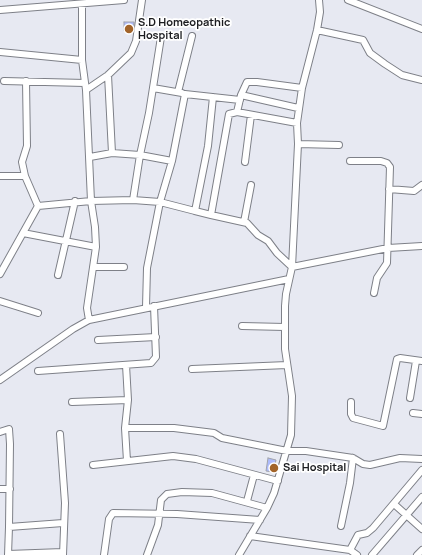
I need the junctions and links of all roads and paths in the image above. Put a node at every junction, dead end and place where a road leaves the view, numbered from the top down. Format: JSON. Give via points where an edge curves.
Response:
{"nodes":[{"id":1,"x":118,"y":0,"type":"edge"},
{"id":2,"x":124,"y":0,"type":"edge"},
{"id":3,"x":142,"y":0,"type":"edge"},
{"id":4,"x":319,"y":0,"type":"edge"},
{"id":5,"x":348,"y":0,"type":"edge"},
{"id":6,"x":82,"y":4,"type":"junction"},
{"id":7,"x":0,"y":10,"type":"edge"},
{"id":8,"x":317,"y":30,"type":"junction"},
{"id":9,"x":422,"y":30,"type":"edge"},
{"id":10,"x":192,"y":36,"type":"dead end"},
{"id":11,"x":161,"y":37,"type":"dead end"},
{"id":12,"x":0,"y":52,"type":"edge"},
{"id":13,"x":82,"y":60,"type":"junction"},
{"id":14,"x":108,"y":75,"type":"junction"},
{"id":15,"x":422,"y":80,"type":"edge"},
{"id":16,"x":4,"y":81,"type":"dead end"},
{"id":17,"x":26,"y":81,"type":"junction"},
{"id":18,"x":85,"y":83,"type":"junction"},
{"id":19,"x":153,"y":88,"type":"junction"},
{"id":20,"x":302,"y":88,"type":"junction"},
{"id":21,"x":86,"y":90,"type":"junction"},
{"id":22,"x":178,"y":92,"type":"junction"},
{"id":23,"x":185,"y":94,"type":"junction"},
{"id":24,"x":213,"y":97,"type":"junction"},
{"id":25,"x":241,"y":97,"type":"junction"},
{"id":26,"x":298,"y":108,"type":"junction"},
{"id":27,"x":237,"y":112,"type":"junction"},
{"id":28,"x":251,"y":115,"type":"junction"},
{"id":29,"x":297,"y":123,"type":"junction"},
{"id":30,"x":298,"y":144,"type":"junction"},
{"id":31,"x":339,"y":146,"type":"dead end"},
{"id":32,"x":112,"y":153,"type":"junction"},
{"id":33,"x":140,"y":155,"type":"junction"},
{"id":34,"x":90,"y":157,"type":"junction"},
{"id":35,"x":172,"y":161,"type":"junction"},
{"id":36,"x":245,"y":162,"type":"dead end"},
{"id":37,"x":350,"y":162,"type":"dead end"},
{"id":38,"x":0,"y":176,"type":"edge"},
{"id":39,"x":25,"y":176,"type":"junction"},
{"id":40,"x":251,"y":185,"type":"dead end"},
{"id":41,"x":422,"y":185,"type":"edge"},
{"id":42,"x":389,"y":189,"type":"junction"},
{"id":43,"x":133,"y":200,"type":"junction"},
{"id":44,"x":91,"y":201,"type":"junction"},
{"id":45,"x":75,"y":202,"type":"junction"},
{"id":46,"x":160,"y":202,"type":"junction"},
{"id":47,"x":38,"y":206,"type":"junction"},
{"id":48,"x":195,"y":211,"type":"junction"},
{"id":49,"x":211,"y":215,"type":"junction"},
{"id":50,"x":244,"y":222,"type":"junction"},
{"id":51,"x":23,"y":232,"type":"junction"},
{"id":52,"x":66,"y":241,"type":"junction"},
{"id":53,"x":422,"y":246,"type":"edge"},
{"id":54,"x":96,"y":248,"type":"junction"},
{"id":55,"x":388,"y":248,"type":"junction"},
{"id":56,"x":2,"y":266,"type":"edge"},
{"id":57,"x":93,"y":267,"type":"junction"},
{"id":58,"x":124,"y":267,"type":"dead end"},
{"id":59,"x":292,"y":267,"type":"junction"},
{"id":60,"x":0,"y":274,"type":"edge"},
{"id":61,"x":58,"y":275,"type":"dead end"},
{"id":62,"x":288,"y":279,"type":"junction"},
{"id":63,"x":374,"y":293,"type":"dead end"},
{"id":64,"x":0,"y":301,"type":"edge"},
{"id":65,"x":154,"y":306,"type":"junction"},
{"id":66,"x":146,"y":308,"type":"junction"},
{"id":67,"x":38,"y":313,"type":"dead end"},
{"id":68,"x":89,"y":320,"type":"junction"},
{"id":69,"x":242,"y":326,"type":"dead end"},
{"id":70,"x":285,"y":328,"type":"junction"},
{"id":71,"x":156,"y":337,"type":"junction"},
{"id":72,"x":98,"y":340,"type":"dead end"},
{"id":73,"x":419,"y":361,"type":"edge"},
{"id":74,"x":126,"y":365,"type":"junction"},
{"id":75,"x":287,"y":365,"type":"junction"},
{"id":76,"x":192,"y":369,"type":"dead end"},
{"id":77,"x":38,"y":371,"type":"dead end"},
{"id":78,"x":0,"y":380,"type":"edge"},
{"id":79,"x":410,"y":398,"type":"dead end"},
{"id":80,"x":128,"y":400,"type":"junction"},
{"id":81,"x":72,"y":402,"type":"dead end"},
{"id":82,"x":351,"y":402,"type":"dead end"},
{"id":83,"x":413,"y":413,"type":"dead end"},
{"id":84,"x":422,"y":414,"type":"edge"},
{"id":85,"x":125,"y":428,"type":"junction"},
{"id":86,"x":0,"y":432,"type":"edge"},
{"id":87,"x":60,"y":434,"type":"dead end"},
{"id":88,"x":287,"y":451,"type":"junction"},
{"id":89,"x":353,"y":458,"type":"junction"},
{"id":90,"x":422,"y":459,"type":"edge"},
{"id":91,"x":127,"y":461,"type":"junction"},
{"id":92,"x":93,"y":465,"type":"dead end"},
{"id":93,"x":422,"y":470,"type":"edge"},
{"id":94,"x":254,"y":475,"type":"junction"},
{"id":95,"x":278,"y":481,"type":"junction"},
{"id":96,"x":0,"y":489,"type":"edge"},
{"id":97,"x":10,"y":489,"type":"junction"},
{"id":98,"x":422,"y":497,"type":"edge"},
{"id":99,"x":247,"y":501,"type":"junction"},
{"id":100,"x":394,"y":504,"type":"junction"},
{"id":101,"x":267,"y":508,"type":"junction"},
{"id":102,"x":159,"y":514,"type":"junction"},
{"id":103,"x":406,"y":515,"type":"junction"},
{"id":104,"x":260,"y":520,"type":"junction"},
{"id":105,"x":63,"y":523,"type":"junction"},
{"id":106,"x":341,"y":526,"type":"dead end"},
{"id":107,"x":9,"y":527,"type":"junction"},
{"id":108,"x":422,"y":529,"type":"edge"},
{"id":109,"x":250,"y":536,"type":"junction"},
{"id":110,"x":350,"y":550,"type":"junction"},
{"id":111,"x":422,"y":550,"type":"edge"},
{"id":112,"x":63,"y":553,"type":"edge"},
{"id":113,"x":8,"y":555,"type":"edge"},
{"id":114,"x":104,"y":555,"type":"edge"},
{"id":115,"x":147,"y":555,"type":"edge"},
{"id":116,"x":239,"y":555,"type":"edge"},
{"id":117,"x":357,"y":555,"type":"edge"},
{"id":118,"x":372,"y":555,"type":"edge"},
{"id":119,"x":417,"y":555,"type":"edge"}],
"edges":[{"from":1,"to":2,"type":"street"},
{"from":1,"to":6,"type":"street"},
{"from":3,"to":14,"type":"street","via":[[134,47]]},
{"from":4,"to":8,"type":"street"},
{"from":5,"to":9,"type":"street"},
{"from":6,"to":7,"type":"street"},
{"from":6,"to":13,"type":"street"},
{"from":8,"to":15,"type":"street","via":[[363,40],[370,53],[384,64],[402,75]]},
{"from":8,"to":20,"type":"street"},
{"from":10,"to":22,"type":"street"},
{"from":11,"to":19,"type":"street"},
{"from":12,"to":13,"type":"street"},
{"from":13,"to":18,"type":"street"},
{"from":14,"to":21,"type":"street"},
{"from":14,"to":32,"type":"street"},
{"from":16,"to":17,"type":"street"},
{"from":17,"to":18,"type":"street"},
{"from":17,"to":39,"type":"street","via":[[26,146],[22,162]]},
{"from":18,"to":21,"type":"street"},
{"from":19,"to":22,"type":"street"},
{"from":19,"to":33,"type":"street"},
{"from":20,"to":25,"type":"street","via":[[252,82],[245,85]]},
{"from":20,"to":26,"type":"street"},
{"from":21,"to":34,"type":"street"},
{"from":22,"to":23,"type":"street"},
{"from":23,"to":24,"type":"street"},
{"from":23,"to":35,"type":"street"},
{"from":24,"to":25,"type":"street"},
{"from":24,"to":48,"type":"street","via":[[208,146]]},
{"from":25,"to":26,"type":"street"},
{"from":25,"to":27,"type":"street"},
{"from":26,"to":29,"type":"street"},
{"from":27,"to":28,"type":"street"},
{"from":27,"to":49,"type":"street","via":[[231,112],[228,116]]},
{"from":28,"to":29,"type":"street"},
{"from":28,"to":36,"type":"street"},
{"from":29,"to":30,"type":"street"},
{"from":30,"to":31,"type":"street"},
{"from":30,"to":59,"type":"street"},
{"from":32,"to":33,"type":"street"},
{"from":32,"to":34,"type":"street"},
{"from":33,"to":35,"type":"street"},
{"from":33,"to":43,"type":"street"},
{"from":34,"to":44,"type":"street"},
{"from":35,"to":46,"type":"street"},
{"from":37,"to":42,"type":"street","via":[[387,163],[390,167]]},
{"from":38,"to":39,"type":"street"},
{"from":39,"to":47,"type":"street"},
{"from":40,"to":50,"type":"street"},
{"from":41,"to":42,"type":"street","via":[[414,191]]},
{"from":42,"to":55,"type":"street"},
{"from":43,"to":44,"type":"street"},
{"from":43,"to":46,"type":"street"},
{"from":44,"to":45,"type":"street"},
{"from":44,"to":54,"type":"street"},
{"from":45,"to":47,"type":"street"},
{"from":45,"to":52,"type":"street"},
{"from":46,"to":48,"type":"street"},
{"from":46,"to":66,"type":"street","via":[[146,268]]},
{"from":47,"to":51,"type":"street"},
{"from":48,"to":49,"type":"street"},
{"from":49,"to":50,"type":"street"},
{"from":50,"to":59,"type":"street","via":[[268,241]]},
{"from":51,"to":52,"type":"street"},
{"from":51,"to":56,"type":"street"},
{"from":52,"to":54,"type":"street"},
{"from":52,"to":61,"type":"street"},
{"from":53,"to":55,"type":"street"},
{"from":54,"to":57,"type":"street"},
{"from":55,"to":59,"type":"street"},
{"from":55,"to":63,"type":"street","via":[[386,266],[377,278]]},
{"from":56,"to":60,"type":"street"},
{"from":57,"to":58,"type":"street"},
{"from":57,"to":68,"type":"street","via":[[87,308]]},
{"from":59,"to":62,"type":"street"},
{"from":62,"to":65,"type":"street"},
{"from":62,"to":70,"type":"street"},
{"from":64,"to":67,"type":"street"},
{"from":65,"to":66,"type":"street"},
{"from":65,"to":71,"type":"street"},
{"from":66,"to":68,"type":"street"},
{"from":68,"to":78,"type":"street"},
{"from":69,"to":70,"type":"street"},
{"from":70,"to":75,"type":"street"},
{"from":71,"to":72,"type":"street"},
{"from":71,"to":74,"type":"street","via":[[154,361]]},
{"from":73,"to":79,"type":"street"},
{"from":73,"to":82,"type":"street","via":[[400,358],[396,361],[383,426],[353,418]]},
{"from":74,"to":77,"type":"street"},
{"from":74,"to":80,"type":"street"},
{"from":75,"to":76,"type":"street"},
{"from":75,"to":88,"type":"street","via":[[292,396],[292,422]]},
{"from":80,"to":81,"type":"street"},
{"from":80,"to":85,"type":"street"},
{"from":83,"to":84,"type":"street"},
{"from":85,"to":88,"type":"street","via":[[164,427],[214,433],[222,438]]},
{"from":85,"to":91,"type":"street"},
{"from":86,"to":97,"type":"street","via":[[9,429]]},
{"from":87,"to":105,"type":"street","via":[[65,503]]},
{"from":88,"to":89,"type":"street","via":[[306,451]]},
{"from":88,"to":95,"type":"street"},
{"from":89,"to":90,"type":"street","via":[[370,465],[400,458]]},
{"from":89,"to":106,"type":"street"},
{"from":91,"to":92,"type":"street"},
{"from":91,"to":94,"type":"street","via":[[185,457]]},
{"from":93,"to":100,"type":"street"},
{"from":94,"to":95,"type":"street"},
{"from":94,"to":99,"type":"street"},
{"from":95,"to":101,"type":"street"},
{"from":96,"to":97,"type":"street"},
{"from":97,"to":107,"type":"street"},
{"from":98,"to":103,"type":"street"},
{"from":99,"to":101,"type":"street"},
{"from":99,"to":102,"type":"street","via":[[200,492],[167,494],[161,500]]},
{"from":100,"to":103,"type":"street"},
{"from":100,"to":110,"type":"street","via":[[370,531],[358,535]]},
{"from":101,"to":104,"type":"street"},
{"from":102,"to":104,"type":"street"},
{"from":102,"to":114,"type":"street","via":[[113,513],[109,519]]},
{"from":102,"to":115,"type":"street","via":[[155,535]]},
{"from":103,"to":108,"type":"street"},
{"from":103,"to":118,"type":"street"},
{"from":104,"to":109,"type":"street"},
{"from":105,"to":107,"type":"street"},
{"from":105,"to":112,"type":"street"},
{"from":107,"to":113,"type":"street"},
{"from":109,"to":110,"type":"street"},
{"from":109,"to":116,"type":"street"},
{"from":110,"to":117,"type":"street"},
{"from":111,"to":119,"type":"street"},
{"from":112,"to":113,"type":"street"}]}
